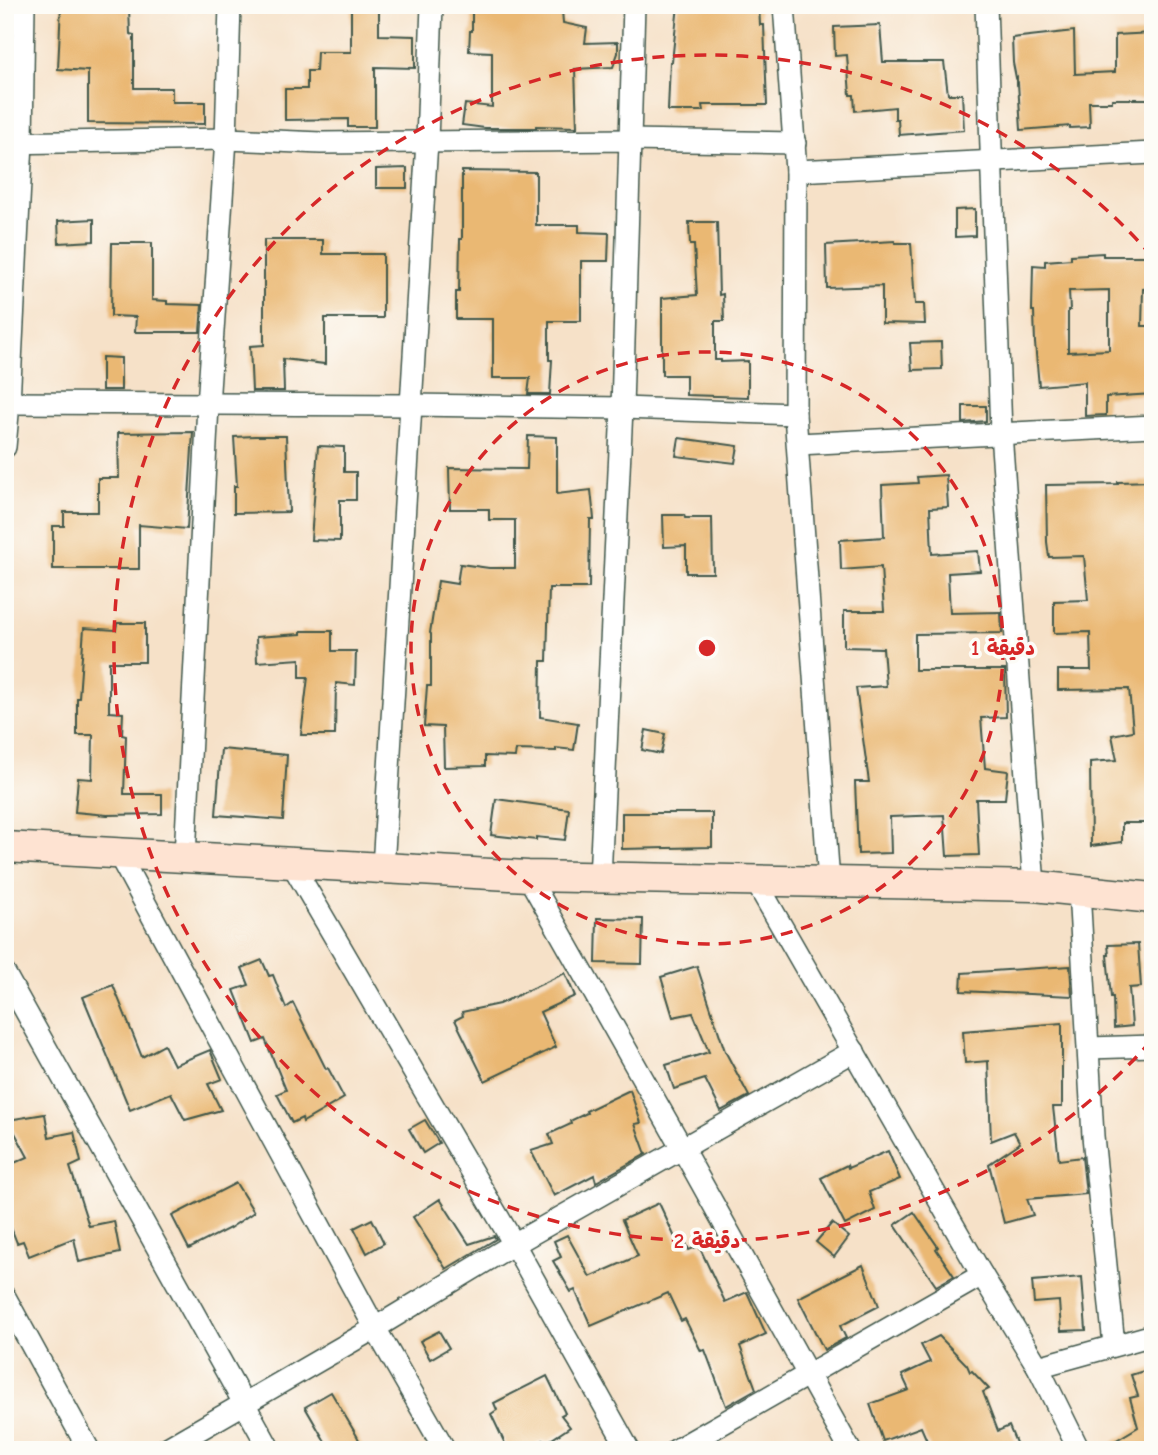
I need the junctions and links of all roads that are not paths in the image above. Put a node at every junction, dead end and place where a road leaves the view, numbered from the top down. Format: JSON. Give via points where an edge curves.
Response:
{"nodes":[{"id":1,"x":24,"y":5,"type":"edge"},
{"id":2,"x":230,"y":5,"type":"edge"},
{"id":3,"x":432,"y":5,"type":"edge"},
{"id":4,"x":634,"y":5,"type":"edge"},
{"id":5,"x":784,"y":5,"type":"edge"},
{"id":6,"x":986,"y":5,"type":"edge"},
{"id":7,"x":226,"y":138,"type":"junction"},
{"id":8,"x":630,"y":140,"type":"junction"},
{"id":9,"x":428,"y":141,"type":"junction"},
{"id":10,"x":13,"y":142,"type":"edge"},
{"id":11,"x":795,"y":143,"type":"junction"},
{"id":12,"x":1153,"y":153,"type":"edge"},
{"id":13,"x":991,"y":162,"type":"junction"},
{"id":14,"x":796,"y":171,"type":"junction"},
{"id":15,"x":7,"y":403,"type":"edge"},
{"id":16,"x":208,"y":405,"type":"junction"},
{"id":17,"x":410,"y":405,"type":"junction"},
{"id":18,"x":622,"y":408,"type":"junction"},
{"id":19,"x":794,"y":414,"type":"junction"},
{"id":20,"x":1153,"y":426,"type":"edge"},
{"id":21,"x":1002,"y":433,"type":"junction"},
{"id":22,"x":798,"y":444,"type":"junction"},
{"id":23,"x":5,"y":447,"type":"edge"},
{"id":24,"x":5,"y":847,"type":"edge"},
{"id":25,"x":118,"y":853,"type":"junction"},
{"id":26,"x":186,"y":856,"type":"junction"},
{"id":27,"x":292,"y":864,"type":"junction"},
{"id":28,"x":383,"y":868,"type":"junction"},
{"id":29,"x":528,"y":876,"type":"junction"},
{"id":30,"x":600,"y":878,"type":"junction"},
{"id":31,"x":755,"y":880,"type":"junction"},
{"id":32,"x":829,"y":882,"type":"junction"},
{"id":33,"x":1034,"y":886,"type":"junction"},
{"id":34,"x":1079,"y":890,"type":"junction"},
{"id":35,"x":1153,"y":898,"type":"edge"},
{"id":36,"x":5,"y":974,"type":"edge"},
{"id":37,"x":1153,"y":1046,"type":"edge"},
{"id":38,"x":1089,"y":1048,"type":"junction"},
{"id":39,"x":854,"y":1051,"type":"junction"},
{"id":40,"x":682,"y":1148,"type":"junction"},
{"id":41,"x":514,"y":1244,"type":"junction"},
{"id":42,"x":982,"y":1275,"type":"junction"},
{"id":43,"x":5,"y":1297,"type":"edge"},
{"id":44,"x":375,"y":1328,"type":"junction"},
{"id":45,"x":1153,"y":1335,"type":"edge"},
{"id":46,"x":1114,"y":1345,"type":"junction"},
{"id":47,"x":1038,"y":1367,"type":"junction"},
{"id":48,"x":808,"y":1373,"type":"junction"},
{"id":49,"x":245,"y":1405,"type":"junction"},
{"id":50,"x":89,"y":1450,"type":"edge"},
{"id":51,"x":164,"y":1450,"type":"edge"},
{"id":52,"x":270,"y":1450,"type":"edge"},
{"id":53,"x":445,"y":1450,"type":"edge"},
{"id":54,"x":629,"y":1450,"type":"edge"},
{"id":55,"x":676,"y":1450,"type":"edge"},
{"id":56,"x":850,"y":1450,"type":"edge"},
{"id":57,"x":1079,"y":1450,"type":"edge"}],
"edges":[{"from":1,"to":10,"type":"street"},
{"from":2,"to":7,"type":"street"},
{"from":3,"to":9,"type":"street"},
{"from":4,"to":8,"type":"street"},
{"from":5,"to":11,"type":"street"},
{"from":6,"to":13,"type":"street"},
{"from":7,"to":9,"type":"street","via":[[321,143]]},
{"from":7,"to":10,"type":"street"},
{"from":7,"to":16,"type":"street"},
{"from":8,"to":9,"type":"street"},
{"from":8,"to":11,"type":"street"},
{"from":8,"to":18,"type":"street"},
{"from":9,"to":17,"type":"street"},
{"from":10,"to":15,"type":"street"},
{"from":11,"to":14,"type":"street"},
{"from":12,"to":13,"type":"street"},
{"from":13,"to":14,"type":"street"},
{"from":13,"to":21,"type":"street"},
{"from":14,"to":19,"type":"street"},
{"from":15,"to":16,"type":"street"},
{"from":15,"to":23,"type":"street"},
{"from":16,"to":17,"type":"street"},
{"from":16,"to":26,"type":"street"},
{"from":17,"to":18,"type":"street"},
{"from":17,"to":28,"type":"street"},
{"from":18,"to":19,"type":"street"},
{"from":18,"to":30,"type":"street"},
{"from":19,"to":22,"type":"street"},
{"from":20,"to":21,"type":"street"},
{"from":21,"to":22,"type":"street"},
{"from":21,"to":33,"type":"street"},
{"from":22,"to":32,"type":"street"},
{"from":24,"to":25,"type":"street"},
{"from":25,"to":26,"type":"street"},
{"from":25,"to":44,"type":"street"},
{"from":26,"to":27,"type":"street"},
{"from":27,"to":28,"type":"street"},
{"from":27,"to":41,"type":"street"},
{"from":28,"to":29,"type":"street"},
{"from":29,"to":30,"type":"street"},
{"from":29,"to":40,"type":"street"},
{"from":30,"to":31,"type":"street"},
{"from":31,"to":32,"type":"street"},
{"from":31,"to":39,"type":"street"},
{"from":32,"to":33,"type":"street"},
{"from":33,"to":34,"type":"street"},
{"from":34,"to":35,"type":"street"},
{"from":34,"to":38,"type":"street"},
{"from":36,"to":49,"type":"street"},
{"from":37,"to":38,"type":"street"},
{"from":38,"to":46,"type":"street"},
{"from":39,"to":40,"type":"street"},
{"from":39,"to":42,"type":"street"},
{"from":40,"to":41,"type":"street"},
{"from":40,"to":48,"type":"street"},
{"from":41,"to":44,"type":"street"},
{"from":41,"to":54,"type":"street"},
{"from":42,"to":47,"type":"street"},
{"from":42,"to":48,"type":"street"},
{"from":43,"to":50,"type":"street"},
{"from":44,"to":49,"type":"street"},
{"from":44,"to":53,"type":"street"},
{"from":45,"to":46,"type":"street"},
{"from":46,"to":47,"type":"street"},
{"from":47,"to":57,"type":"street"},
{"from":48,"to":55,"type":"street"},
{"from":48,"to":56,"type":"street"},
{"from":49,"to":51,"type":"street"},
{"from":49,"to":52,"type":"street"}]}
